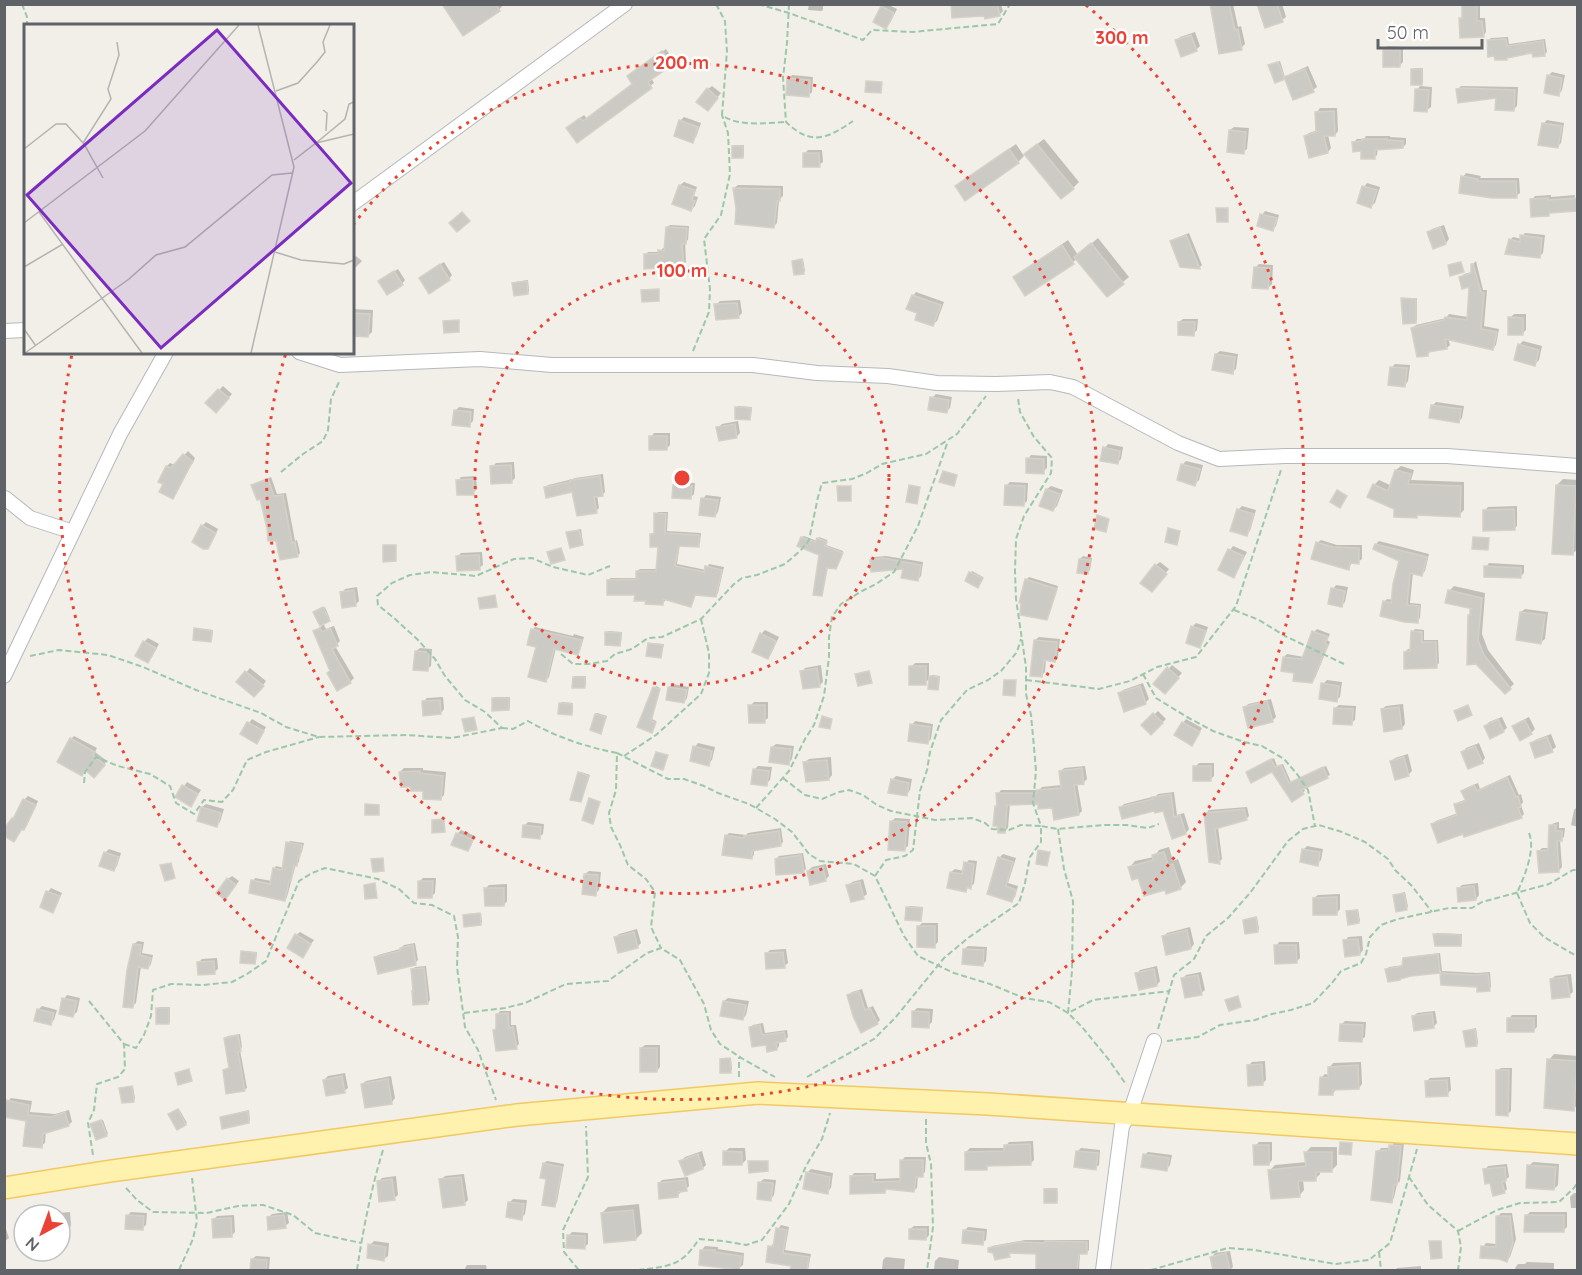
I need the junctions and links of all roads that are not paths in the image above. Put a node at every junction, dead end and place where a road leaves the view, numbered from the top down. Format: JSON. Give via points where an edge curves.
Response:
{"nodes":[{"id":1,"x":625,"y":4,"type":"edge"},
{"id":2,"x":354,"y":203,"type":"edge"},
{"id":3,"x":24,"y":330,"type":"edge"},
{"id":4,"x":4,"y":331,"type":"edge"},
{"id":5,"x":165,"y":354,"type":"edge"},
{"id":6,"x":305,"y":354,"type":"edge"},
{"id":7,"x":1578,"y":466,"type":"edge"},
{"id":8,"x":5,"y":498,"type":"edge"},
{"id":9,"x":73,"y":532,"type":"junction"},
{"id":10,"x":4,"y":676,"type":"edge"},
{"id":11,"x":1154,"y":1041,"type":"road end"},
{"id":12,"x":1132,"y":1106,"type":"junction"},
{"id":13,"x":1578,"y":1144,"type":"edge"},
{"id":14,"x":4,"y":1188,"type":"edge"},
{"id":15,"x":1103,"y":1270,"type":"edge"}],
"edges":[{"from":1,"to":2,"type":"street"},
{"from":3,"to":4,"type":"street"},
{"from":5,"to":9,"type":"street","via":[[120,434]]},
{"from":6,"to":7,"type":"street","via":[[340,365],[480,359],[552,365],[753,365],[937,383],[1050,382],[1073,387],[1178,443],[1219,459],[1447,456]]},
{"from":8,"to":9,"type":"street","via":[[30,518]]},
{"from":9,"to":10,"type":"street"},
{"from":11,"to":12,"type":"street"},
{"from":12,"to":13,"type":"main road"},
{"from":12,"to":14,"type":"main road","via":[[758,1093],[503,1117]]},
{"from":12,"to":15,"type":"street","via":[[1122,1126]]}]}
